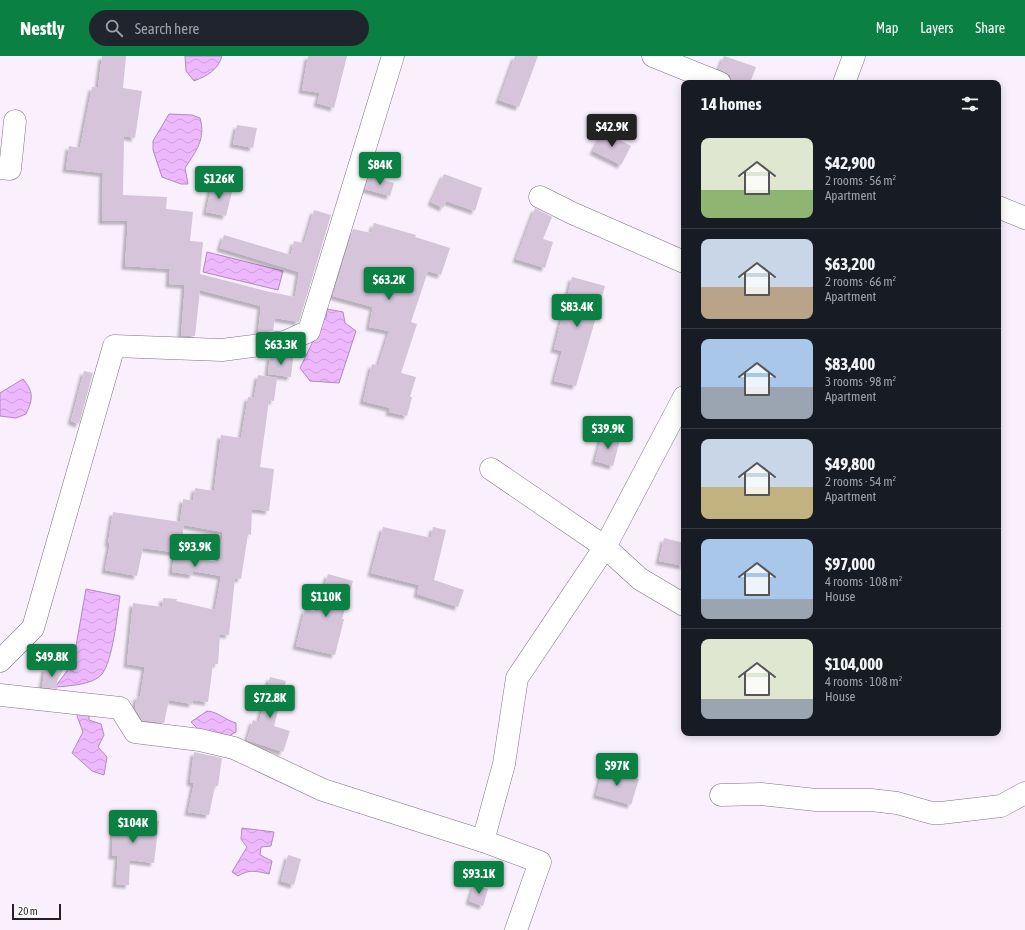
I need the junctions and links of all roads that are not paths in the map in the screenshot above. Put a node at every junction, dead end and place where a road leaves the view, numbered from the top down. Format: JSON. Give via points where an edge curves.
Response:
{"nodes":[{"id":1,"x":393,"y":56,"type":"edge"},
{"id":2,"x":653,"y":56,"type":"edge"},
{"id":3,"x":854,"y":56,"type":"edge"},
{"id":4,"x":713,"y":80,"type":"edge"},
{"id":5,"x":845,"y":80,"type":"edge"},
{"id":6,"x":16,"y":121,"type":"dead end"},
{"id":7,"x":0,"y":168,"type":"edge"},
{"id":8,"x":540,"y":197,"type":"dead end"},
{"id":9,"x":1001,"y":208,"type":"edge"},
{"id":10,"x":1025,"y":218,"type":"edge"},
{"id":11,"x":681,"y":261,"type":"edge"},
{"id":12,"x":681,"y":403,"type":"edge"},
{"id":13,"x":491,"y":470,"type":"dead end"},
{"id":14,"x":605,"y":546,"type":"junction"},
{"id":15,"x":681,"y":603,"type":"edge"},
{"id":16,"x":0,"y":661,"type":"edge"},
{"id":17,"x":0,"y":695,"type":"edge"},
{"id":18,"x":1025,"y":793,"type":"edge"},
{"id":19,"x":721,"y":795,"type":"dead end"},
{"id":20,"x":482,"y":841,"type":"junction"},
{"id":21,"x":516,"y":930,"type":"edge"}],
"edges":[{"from":1,"to":16,"type":"street","via":[[309,331],[285,342],[222,350],[114,346],[33,628]]},
{"from":2,"to":4,"type":"street"},
{"from":3,"to":5,"type":"street"},
{"from":6,"to":7,"type":"street","via":[[10,169]]},
{"from":8,"to":11,"type":"street"},
{"from":9,"to":10,"type":"street"},
{"from":12,"to":14,"type":"street"},
{"from":13,"to":14,"type":"street"},
{"from":14,"to":15,"type":"street","via":[[640,580]]},
{"from":14,"to":20,"type":"street","via":[[517,678],[504,764]]},
{"from":17,"to":20,"type":"street","via":[[120,708],[134,732],[200,740],[234,748],[323,790]]},
{"from":18,"to":19,"type":"street","via":[[1002,806],[941,813],[871,800],[816,800],[761,794]]},
{"from":20,"to":21,"type":"street","via":[[540,862]]}]}
